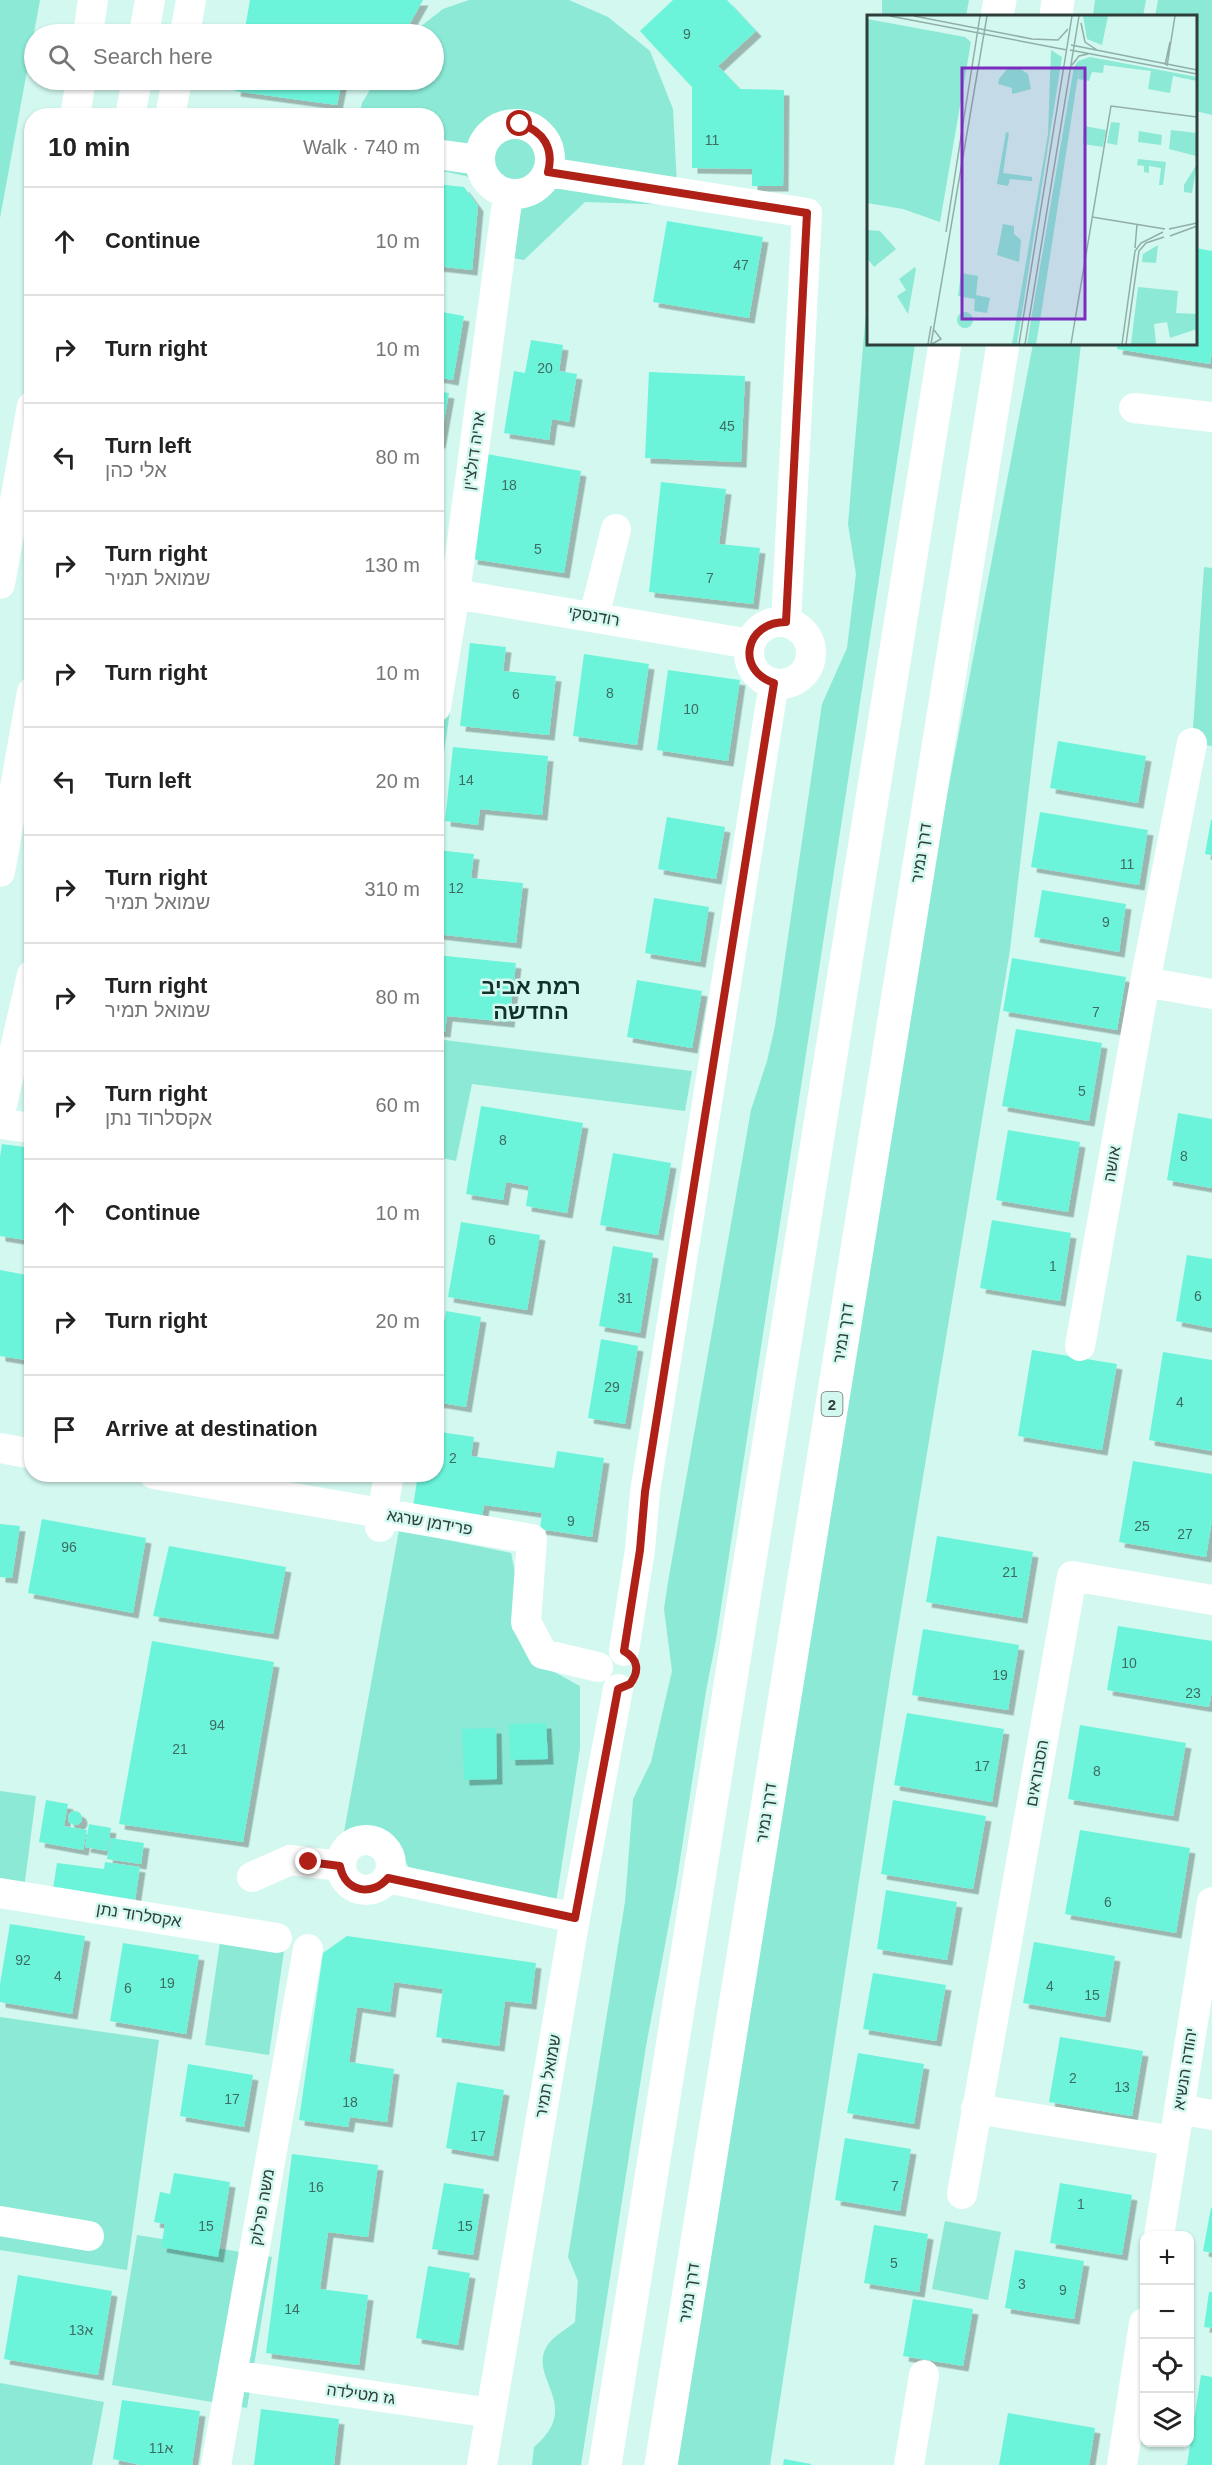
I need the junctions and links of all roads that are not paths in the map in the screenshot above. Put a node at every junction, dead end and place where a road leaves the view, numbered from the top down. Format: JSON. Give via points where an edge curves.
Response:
{"nodes":[{"id":1,"x":93,"y":0,"type":"edge"},
{"id":2,"x":150,"y":0,"type":"edge"},
{"id":3,"x":191,"y":0,"type":"edge"},
{"id":4,"x":1000,"y":0,"type":"edge"},
{"id":5,"x":997,"y":15,"type":"edge"},
{"id":6,"x":89,"y":24,"type":"edge"},
{"id":7,"x":146,"y":24,"type":"edge"},
{"id":8,"x":187,"y":24,"type":"edge"},
{"id":9,"x":79,"y":90,"type":"edge"},
{"id":10,"x":134,"y":90,"type":"edge"},
{"id":11,"x":175,"y":90,"type":"edge"},
{"id":12,"x":76,"y":108,"type":"edge"},
{"id":13,"x":131,"y":108,"type":"edge"},
{"id":14,"x":172,"y":108,"type":"edge"},
{"id":15,"x":444,"y":155,"type":"edge"},
{"id":16,"x":479,"y":160,"type":"junction"},
{"id":17,"x":548,"y":172,"type":"junction"},
{"id":18,"x":508,"y":194,"type":"junction"},
{"id":19,"x":945,"y":345,"type":"edge"},
{"id":20,"x":1003,"y":345,"type":"edge"},
{"id":21,"x":1134,"y":408,"type":"dead end"},
{"id":22,"x":1212,"y":417,"type":"edge"},
{"id":23,"x":24,"y":488,"type":"edge"},
{"id":24,"x":20,"y":529,"type":"edge"},
{"id":25,"x":616,"y":529,"type":"dead end"},
{"id":26,"x":0,"y":584,"type":"edge"},
{"id":27,"x":446,"y":592,"type":"edge"},
{"id":28,"x":444,"y":615,"type":"edge"},
{"id":29,"x":594,"y":616,"type":"junction"},
{"id":30,"x":786,"y":622,"type":"junction"},
{"id":31,"x":750,"y":644,"type":"junction"},
{"id":32,"x":774,"y":683,"type":"junction"},
{"id":33,"x":24,"y":737,"type":"edge"},
{"id":34,"x":1192,"y":743,"type":"dead end"},
{"id":35,"x":0,"y":872,"type":"edge"},
{"id":36,"x":1144,"y":982,"type":"junction"},
{"id":37,"x":1212,"y":994,"type":"edge"},
{"id":38,"x":24,"y":1010,"type":"edge"},
{"id":39,"x":0,"y":1113,"type":"edge"},
{"id":40,"x":0,"y":1124,"type":"edge"},
{"id":41,"x":24,"y":1127,"type":"edge"},
{"id":42,"x":1080,"y":1346,"type":"dead end"},
{"id":43,"x":0,"y":1448,"type":"edge"},
{"id":44,"x":24,"y":1452,"type":"edge"},
{"id":45,"x":193,"y":1482,"type":"edge"},
{"id":46,"x":388,"y":1482,"type":"edge"},
{"id":47,"x":381,"y":1520,"type":"junction"},
{"id":48,"x":1212,"y":1600,"type":"edge"},
{"id":49,"x":624,"y":1651,"type":"junction"},
{"id":50,"x":598,"y":1666,"type":"junction"},
{"id":51,"x":618,"y":1689,"type":"junction"},
{"id":52,"x":252,"y":1877,"type":"dead end"},
{"id":53,"x":0,"y":1893,"type":"edge"},
{"id":54,"x":1212,"y":1902,"type":"edge"},
{"id":55,"x":575,"y":1918,"type":"junction"},
{"id":56,"x":277,"y":1938,"type":"dead end"},
{"id":57,"x":308,"y":1949,"type":"dead end"},
{"id":58,"x":976,"y":2109,"type":"junction"},
{"id":59,"x":1179,"y":2109,"type":"junction"},
{"id":60,"x":1212,"y":2115,"type":"edge"},
{"id":61,"x":1174,"y":2141,"type":"junction"},
{"id":62,"x":962,"y":2194,"type":"dead end"},
{"id":63,"x":0,"y":2221,"type":"edge"},
{"id":64,"x":1159,"y":2231,"type":"edge"},
{"id":65,"x":89,"y":2236,"type":"dead end"},
{"id":66,"x":1142,"y":2339,"type":"edge"},
{"id":67,"x":232,"y":2375,"type":"junction"},
{"id":68,"x":924,"y":2375,"type":"dead end"},
{"id":69,"x":491,"y":2413,"type":"junction"},
{"id":70,"x":216,"y":2465,"type":"edge"},
{"id":71,"x":482,"y":2465,"type":"edge"},
{"id":72,"x":605,"y":2465,"type":"edge"},
{"id":73,"x":661,"y":2465,"type":"edge"},
{"id":74,"x":909,"y":2465,"type":"edge"},
{"id":75,"x":1122,"y":2465,"type":"edge"}],
"edges":[{"from":1,"to":6,"type":"street"},
{"from":2,"to":7,"type":"street"},
{"from":3,"to":8,"type":"street"},
{"from":4,"to":5,"type":"highway"},
{"from":9,"to":12,"type":"street"},
{"from":10,"to":13,"type":"street"},
{"from":11,"to":14,"type":"street"},
{"from":15,"to":16,"type":"street"},
{"from":16,"to":17,"type":"street","via":[[486,138],[495,129],[520,124],[538,132],[546,142],[550,156]]},
{"from":16,"to":18,"type":"street","via":[[485,179]]},
{"from":17,"to":18,"type":"street","via":[[536,187],[525,193]]},
{"from":17,"to":30,"type":"street","via":[[807,213]]},
{"from":18,"to":27,"type":"street","name":"אריה דולצ'ין"},
{"from":19,"to":72,"type":"highway"},
{"from":20,"to":73,"type":"highway","name":"דרך נמיר","number":"2"},
{"from":21,"to":22,"type":"street"},
{"from":23,"to":24,"type":"street"},
{"from":24,"to":26,"type":"street"},
{"from":25,"to":29,"type":"street"},
{"from":27,"to":28,"type":"street","name":"אריה דולצ'ין"},
{"from":27,"to":29,"type":"street","name":"רודנסקי"},
{"from":29,"to":31,"type":"street","name":"רודנסקי"},
{"from":30,"to":31,"type":"street","via":[[764,626]]},
{"from":30,"to":32,"type":"street","via":[[804,633],[811,654],[809,664],[795,680]]},
{"from":31,"to":32,"type":"street","via":[[751,665],[757,674]]},
{"from":32,"to":49,"type":"street","via":[[645,1492]]},
{"from":33,"to":35,"type":"street"},
{"from":34,"to":36,"type":"street","name":"אושה"},
{"from":36,"to":37,"type":"street"},
{"from":36,"to":42,"type":"street","name":"אושה"},
{"from":38,"to":39,"type":"street"},
{"from":40,"to":41,"type":"street"},
{"from":43,"to":44,"type":"street"},
{"from":45,"to":47,"type":"street","name":"פרידמן שרגא"},
{"from":46,"to":47,"type":"street"},
{"from":47,"to":50,"type":"street","name":"פרידמן שרגא","via":[[532,1539],[526,1622],[543,1654]]},
{"from":48,"to":58,"type":"street","name":"הסבוראים","via":[[1072,1576]]},
{"from":49,"to":50,"type":"street","via":[[608,1653]]},
{"from":49,"to":51,"type":"street","via":[[634,1659],[637,1672],[630,1684]]},
{"from":50,"to":51,"type":"street","via":[[601,1680]]},
{"from":51,"to":55,"type":"street","name":"שמואל תמיר"},
{"from":52,"to":55,"type":"street","via":[[290,1860],[340,1866],[346,1882],[360,1890],[376,1888],[388,1878]]},
{"from":53,"to":56,"type":"street","name":"אקסלרוד נתן"},
{"from":54,"to":59,"type":"street","name":"יהודה הנשיא"},
{"from":55,"to":69,"type":"street","name":"שמואל תמיר"},
{"from":57,"to":67,"type":"street","name":"משה פרלוק"},
{"from":58,"to":61,"type":"street"},
{"from":58,"to":62,"type":"street","name":"הסבוראים"},
{"from":59,"to":60,"type":"street"},
{"from":59,"to":61,"type":"street","name":"יהודה הנשיא"},
{"from":61,"to":64,"type":"street","name":"יהודה הנשיא"},
{"from":63,"to":65,"type":"street"},
{"from":66,"to":75,"type":"street"},
{"from":67,"to":69,"type":"street","name":"גז מטילדה"},
{"from":67,"to":70,"type":"street","name":"משה פרלוק"},
{"from":68,"to":74,"type":"street"},
{"from":69,"to":71,"type":"street","name":"שמואל תמיר"}]}
